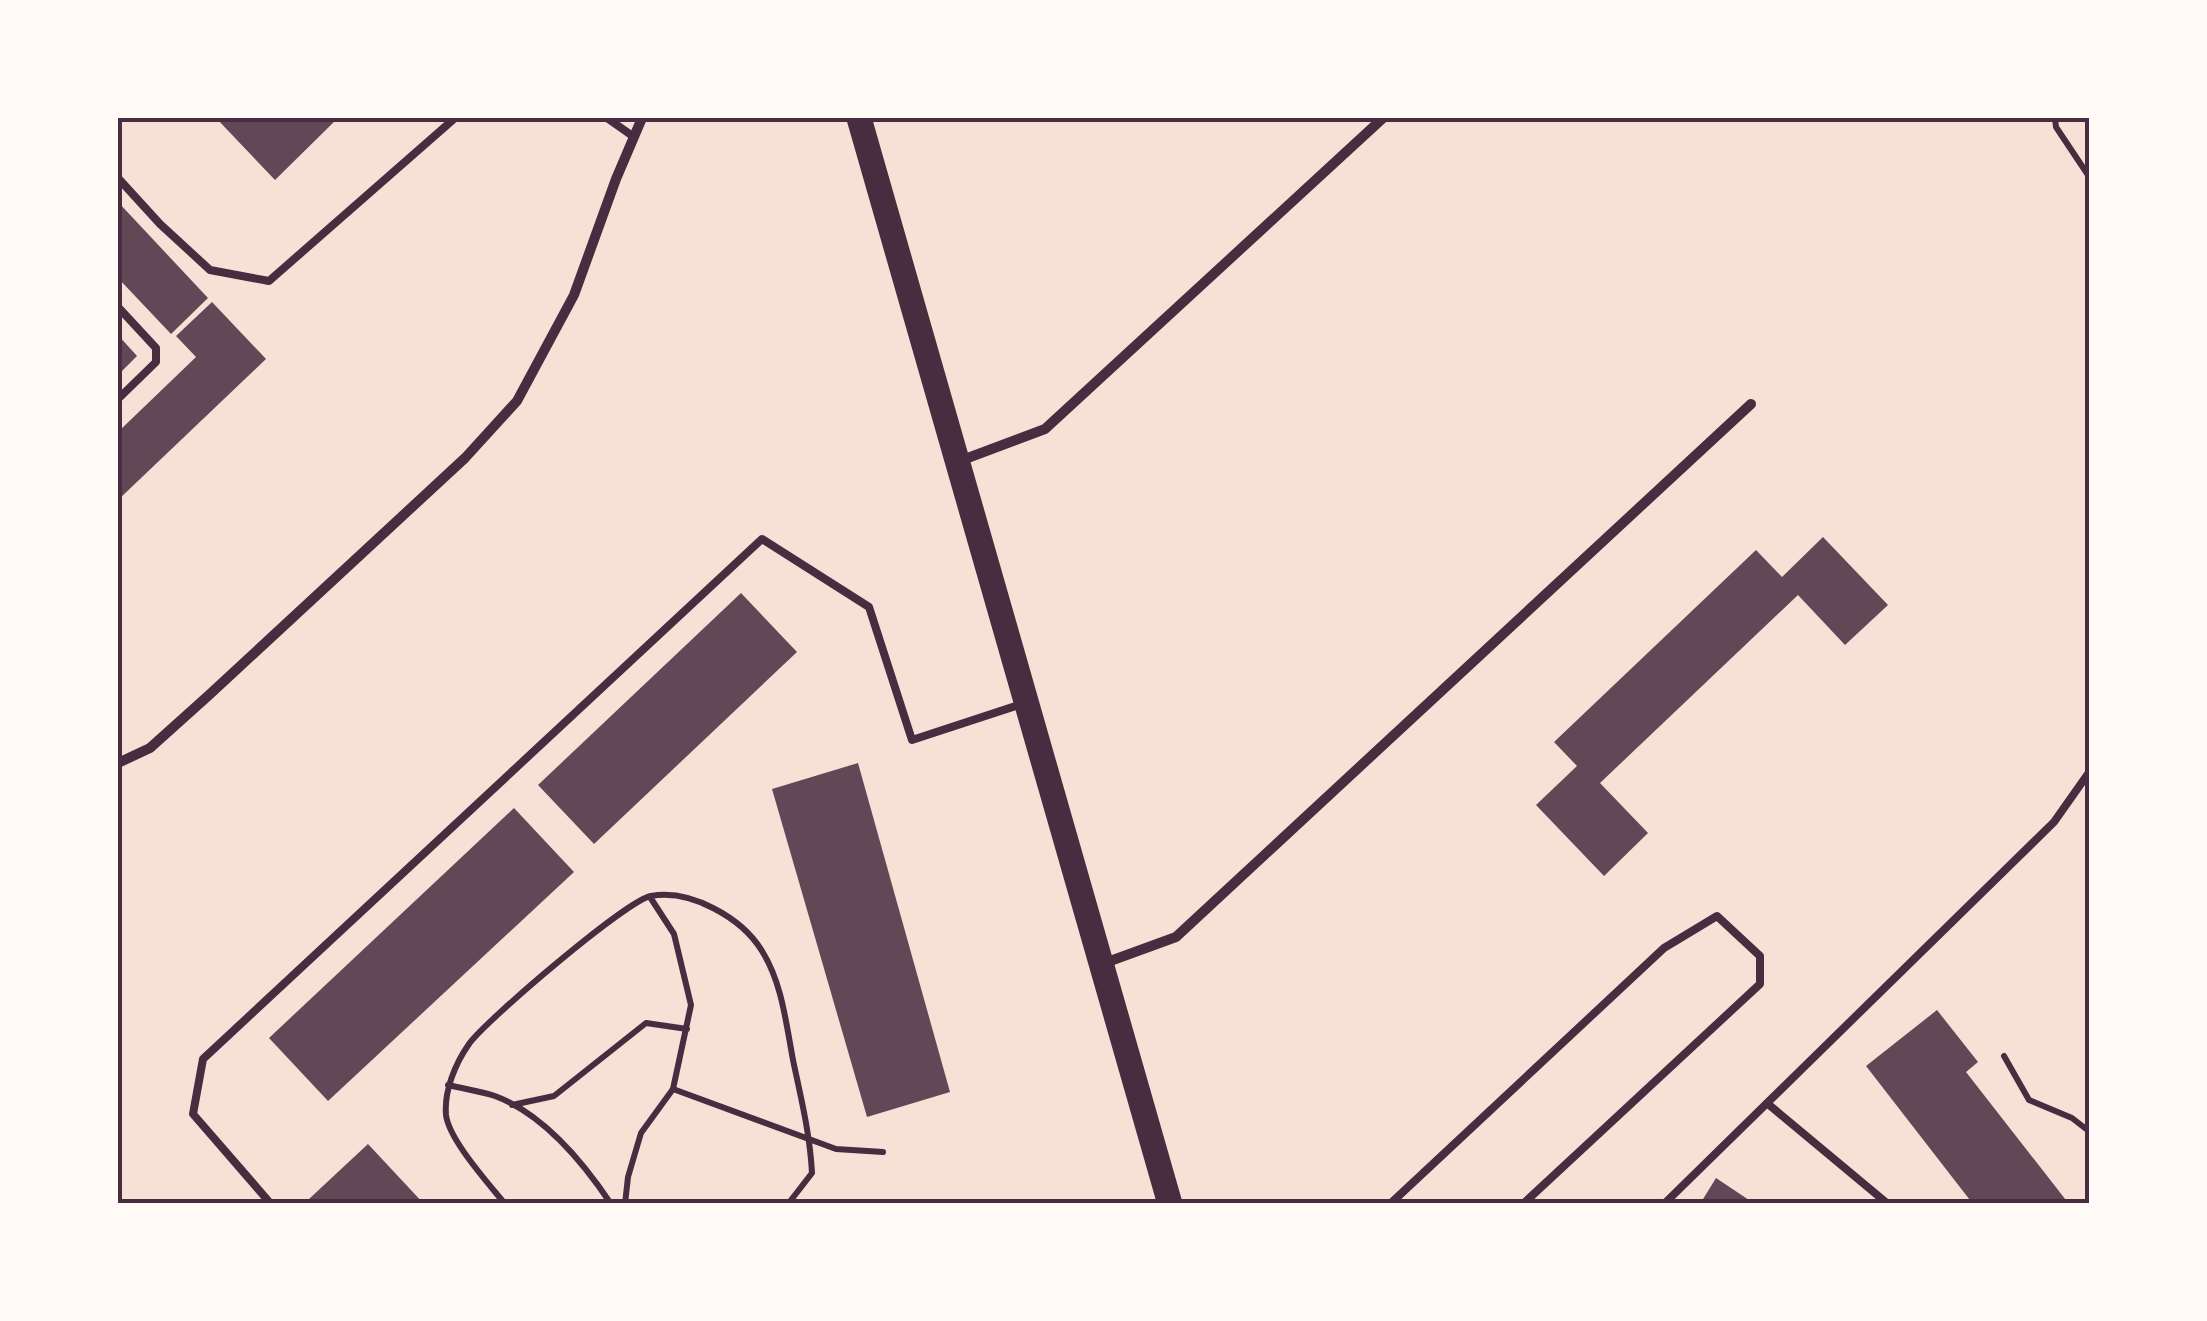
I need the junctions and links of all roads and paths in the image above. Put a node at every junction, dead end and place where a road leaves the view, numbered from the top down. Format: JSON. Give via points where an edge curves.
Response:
{"nodes":[{"id":1,"x":455,"y":118,"type":"edge"},
{"id":2,"x":607,"y":118,"type":"edge"},
{"id":3,"x":642,"y":118,"type":"edge"},
{"id":4,"x":859,"y":118,"type":"edge"},
{"id":5,"x":1383,"y":118,"type":"edge"},
{"id":6,"x":2055,"y":118,"type":"edge"},
{"id":7,"x":634,"y":137,"type":"junction"},
{"id":8,"x":118,"y":178,"type":"edge"},
{"id":9,"x":2090,"y":178,"type":"edge"},
{"id":10,"x":118,"y":307,"type":"edge"},
{"id":11,"x":118,"y":398,"type":"edge"},
{"id":12,"x":1751,"y":404,"type":"dead end"},
{"id":13,"x":957,"y":462,"type":"junction"},
{"id":14,"x":1026,"y":702,"type":"junction"},
{"id":15,"x":118,"y":763,"type":"edge"},
{"id":16,"x":2090,"y":771,"type":"edge"},
{"id":17,"x":650,"y":896,"type":"junction"},
{"id":18,"x":1101,"y":964,"type":"junction"},
{"id":19,"x":687,"y":1028,"type":"junction"},
{"id":20,"x":2004,"y":1056,"type":"dead end"},
{"id":21,"x":448,"y":1085,"type":"junction"},
{"id":22,"x":673,"y":1089,"type":"junction"},
{"id":23,"x":1768,"y":1104,"type":"junction"},
{"id":24,"x":511,"y":1105,"type":"junction"},
{"id":25,"x":2090,"y":1132,"type":"edge"},
{"id":26,"x":810,"y":1139,"type":"junction"},
{"id":27,"x":882,"y":1152,"type":"dead end"},
{"id":28,"x":271,"y":1204,"type":"edge"},
{"id":29,"x":505,"y":1204,"type":"edge"},
{"id":30,"x":610,"y":1204,"type":"edge"},
{"id":31,"x":625,"y":1204,"type":"edge"},
{"id":32,"x":788,"y":1204,"type":"edge"},
{"id":33,"x":1170,"y":1204,"type":"edge"},
{"id":34,"x":1390,"y":1204,"type":"edge"},
{"id":35,"x":1523,"y":1204,"type":"edge"},
{"id":36,"x":1664,"y":1204,"type":"edge"},
{"id":37,"x":1888,"y":1204,"type":"edge"}],
"edges":[{"from":1,"to":8,"type":"lane","via":[[269,280],[210,270]]},
{"from":2,"to":7,"type":"lane"},
{"from":3,"to":7,"type":"street"},
{"from":4,"to":13,"type":"main road"},
{"from":5,"to":13,"type":"street","via":[[1045,429]]},
{"from":6,"to":9,"type":"path"},
{"from":7,"to":15,"type":"street","via":[[574,295],[517,402],[209,695],[150,748]]},
{"from":10,"to":11,"type":"lane","via":[[156,348],[156,362]]},
{"from":12,"to":18,"type":"street","via":[[1176,937]]},
{"from":13,"to":14,"type":"main road"},
{"from":14,"to":18,"type":"main road"},
{"from":14,"to":28,"type":"lane","via":[[912,740],[869,607],[762,539],[204,1059],[193,1114]]},
{"from":16,"to":23,"type":"lane","via":[[2054,822]]},
{"from":17,"to":19,"type":"path","via":[[674,934],[691,1005]]},
{"from":17,"to":21,"type":"path","via":[[602,924],[470,1043]]},
{"from":17,"to":26,"type":"path","via":[[722,911],[761,948],[778,984]]},
{"from":18,"to":33,"type":"main road"},
{"from":19,"to":22,"type":"path"},
{"from":19,"to":24,"type":"path","via":[[646,1023],[554,1096]]},
{"from":20,"to":25,"type":"path","via":[[2029,1100]]},
{"from":21,"to":24,"type":"path"},
{"from":21,"to":29,"type":"path","via":[[446,1118]]},
{"from":22,"to":26,"type":"path"},
{"from":22,"to":31,"type":"path","via":[[641,1133]]},
{"from":23,"to":36,"type":"lane"},
{"from":23,"to":37,"type":"lane"},
{"from":24,"to":30,"type":"path","via":[[568,1150]]},
{"from":26,"to":27,"type":"path","via":[[836,1149]]},
{"from":26,"to":32,"type":"path","via":[[812,1173]]},
{"from":34,"to":35,"type":"lane","via":[[1664,948],[1718,916],[1760,956],[1760,984]]}]}
